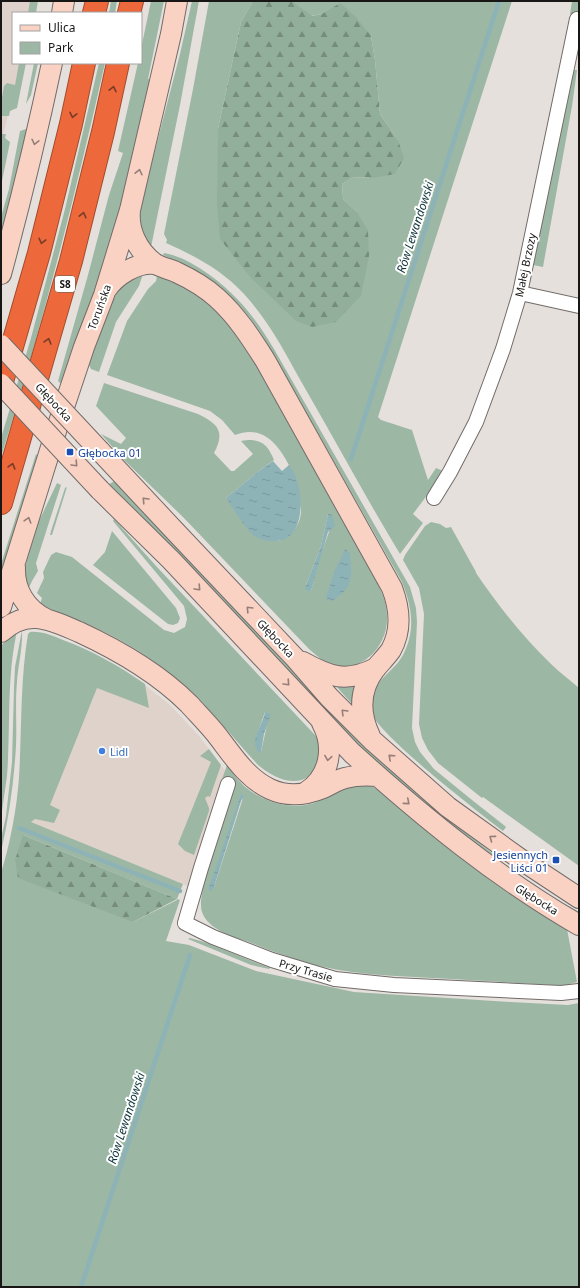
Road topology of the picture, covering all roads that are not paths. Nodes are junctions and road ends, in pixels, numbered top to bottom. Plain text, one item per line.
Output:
1 (64, 1) edge
2 (97, 1) edge
3 (132, 1) edge
4 (177, 1) edge
5 (62, 12) edge
6 (94, 12) edge
7 (129, 12) edge
8 (577, 19) dead end
9 (52, 64) edge
10 (84, 64) edge
11 (118, 64) edge
12 (130, 210) junction
13 (155, 264) junction
14 (1, 274) edge
15 (520, 293) junction
16 (104, 295) junction
17 (579, 306) edge
18 (1, 346) edge
19 (1, 385) edge
20 (434, 498) dead end
21 (1, 503) edge
22 (16, 557) junction
23 (1, 607) edge
24 (46, 619) junction
25 (1, 632) edge
26 (295, 658) junction
27 (376, 668) junction
28 (312, 710) junction
29 (372, 740) junction
30 (378, 776) junction
31 (228, 784) dead end
32 (303, 794) junction
33 (579, 898) edge
34 (579, 925) edge
35 (579, 990) edge

1 - 5 street
2 - 6 highway
3 - 7 highway
12 -> 4 street, Toruńska
8 - 15 street, Małej Brzozy
9 -> 14 street
10 -> 19 highway
21 -> 11 highway, S8
12 - 13 street
12 - 16 street, Toruńska
13 - 16 street
13 - 27 street
15 - 17 street
15 - 20 street, Małej Brzozy
22 -> 16 street, Toruńska
26 -> 18 street, Głębocka, bridge
19 -> 28 street, Głębocka, bridge
22 - 23 street, Toruńska
22 - 24 street
24 - 25 street
24 - 32 street
26 - 27 street
29 -> 26 street, Głębocka
27 - 29 street
28 - 30 street, Głębocka
28 -> 32 street
33 -> 29 street, Głębocka
30 - 32 street
30 -> 34 street, Głębocka
31 - 35 street, Przy Trasie

